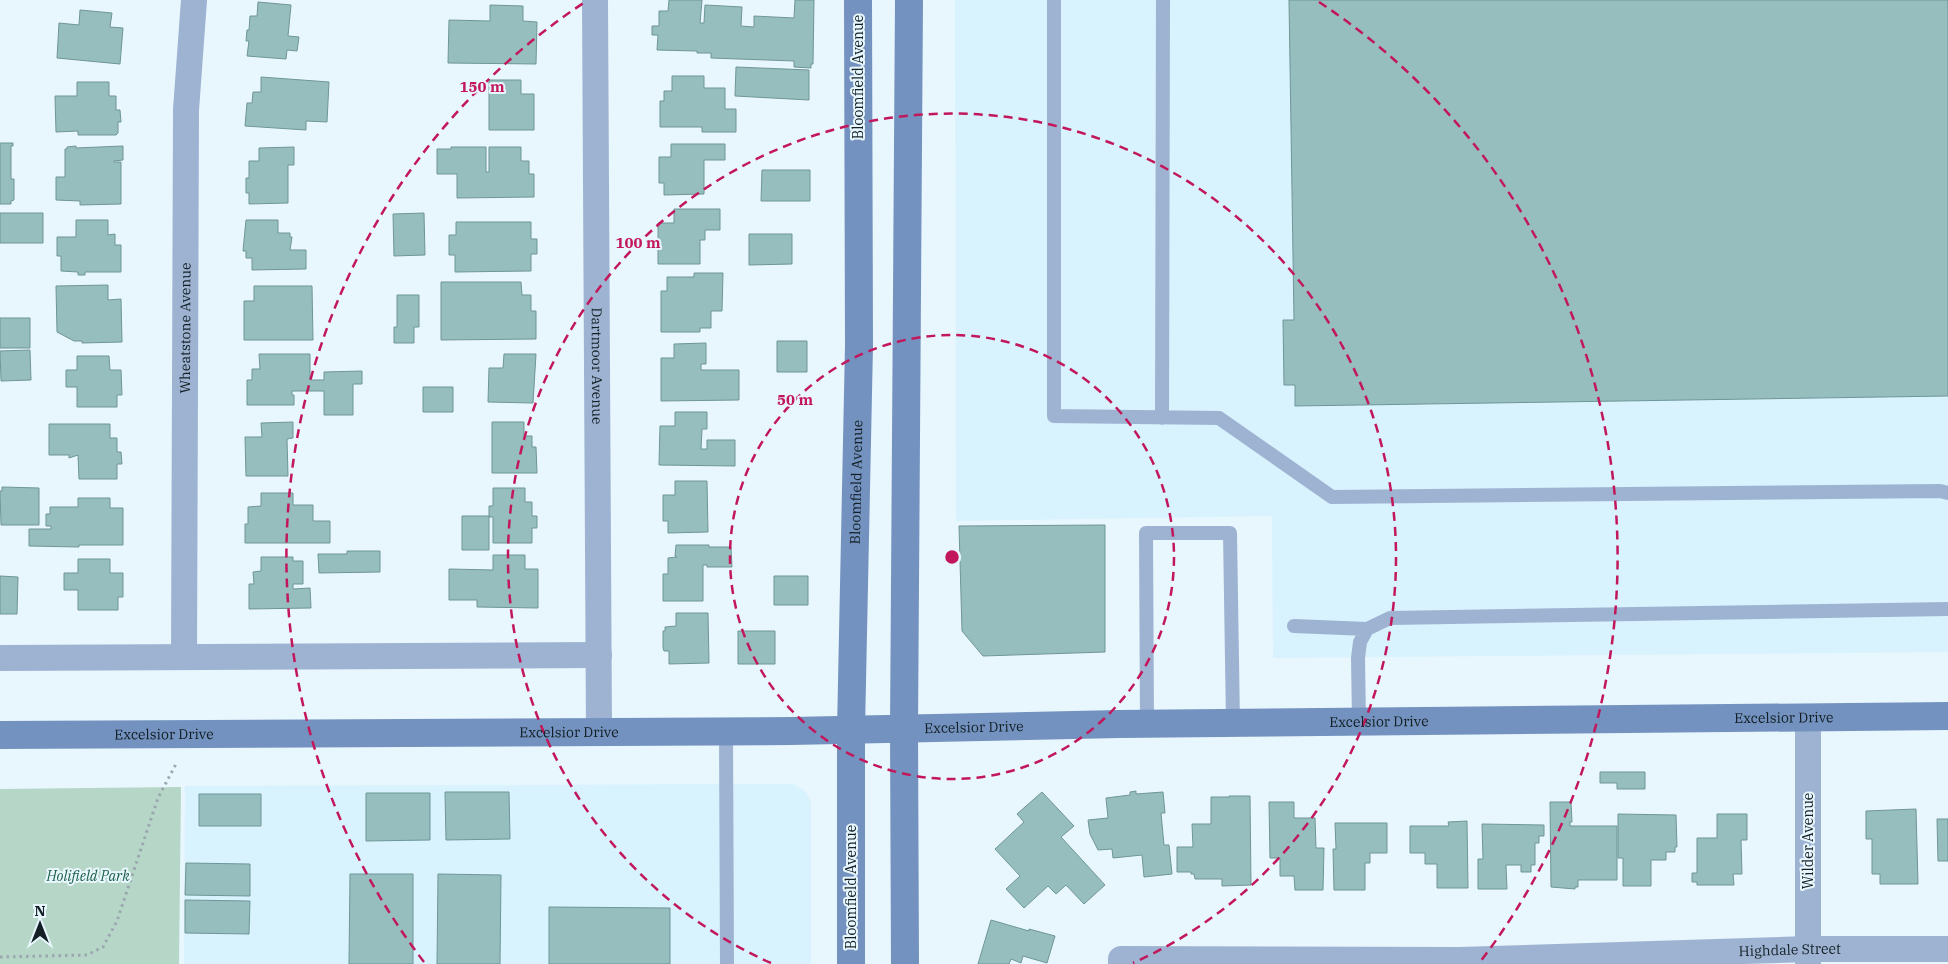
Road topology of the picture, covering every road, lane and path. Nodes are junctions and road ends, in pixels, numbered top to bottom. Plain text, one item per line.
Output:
1 (194, 0) edge
2 (596, 0) edge
3 (858, 0) edge
4 (909, 0) edge
5 (1054, 0) edge
6 (1163, 0) edge
7 (1162, 418) junction
8 (1948, 493) edge
9 (1948, 610) edge
10 (1294, 626) dead end
11 (1368, 629) junction
12 (599, 655) junction
13 (184, 657) junction
14 (0, 658) edge
15 (1948, 716) edge
16 (1808, 718) junction
17 (1359, 721) junction
18 (1233, 723) junction
19 (1147, 724) junction
20 (904, 729) junction
21 (851, 730) junction
22 (726, 731) junction
23 (599, 732) junction
24 (191, 734) junction
25 (0, 735) edge
26 (1948, 949) edge
27 (1808, 956) edge
28 (0, 957) edge
29 (1121, 962) edge
30 (1459, 962) edge
31 (727, 964) edge
32 (851, 964) edge
33 (905, 964) edge

1 - 13 street, Wheatstone Avenue
2 - 12 street, Dartmoor Avenue
3 - 21 main road, Bloomfield Avenue
4 - 20 main road
5 - 7 lane
6 - 7 lane
7 - 8 lane
9 - 11 lane
10 - 11 lane
11 - 17 lane
12 - 13 street
12 - 23 street, Dartmoor Avenue
13 - 14 street
15 - 16 main road, Excelsior Drive
16 - 17 main road, Excelsior Drive
16 - 27 street, Wilder Avenue
17 - 18 main road, Excelsior Drive
18 - 19 main road, Excelsior Drive
18 - 19 lane
19 - 20 main road, Excelsior Drive
20 - 21 main road, Excelsior Drive
20 - 33 main road
21 - 22 main road, Excelsior Drive
21 - 32 main road, Bloomfield Avenue
22 - 23 main road, Excelsior Drive
22 - 31 lane
23 - 24 main road, Excelsior Drive
24 - 25 main road, Excelsior Drive
24 - 28 path
26 - 27 street, Highdale Street
27 - 30 street, Highdale Street
29 - 30 street, Highdale Street

